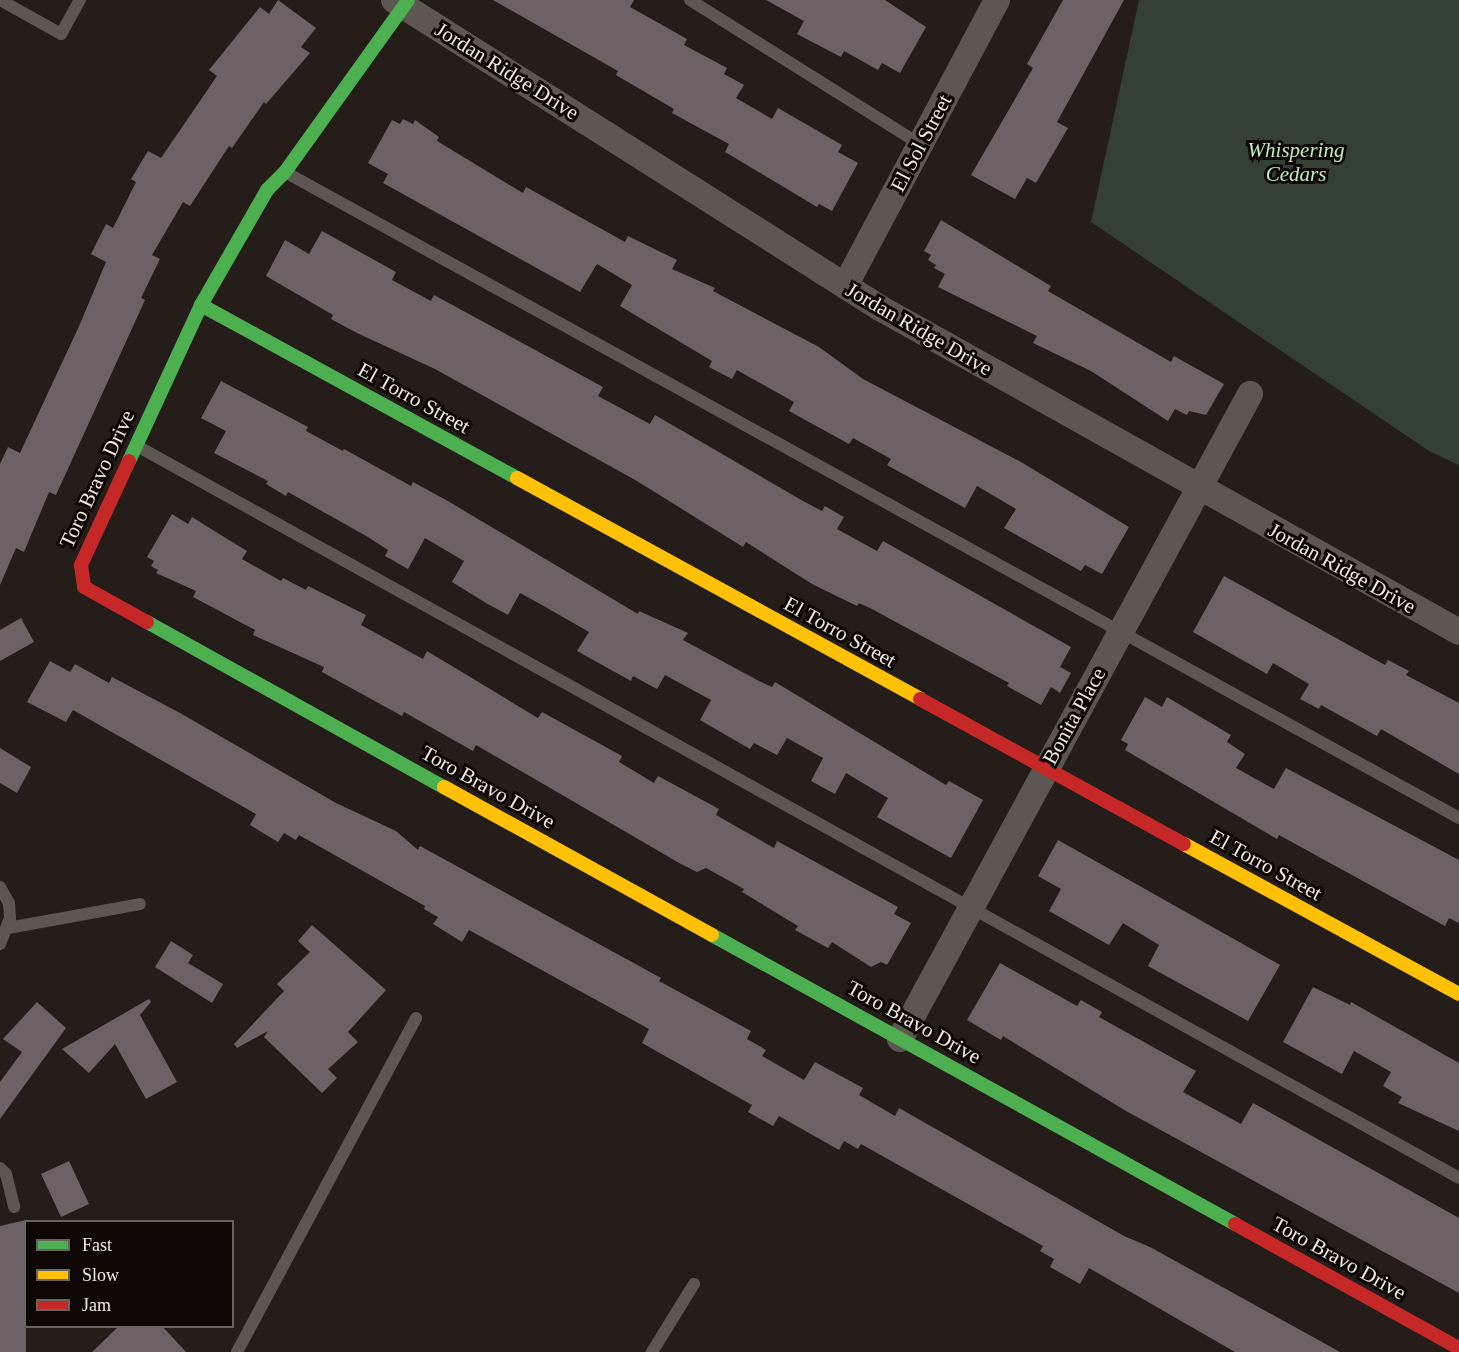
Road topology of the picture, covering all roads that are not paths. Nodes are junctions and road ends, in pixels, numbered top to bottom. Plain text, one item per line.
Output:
1 (0, 0) edge
2 (80, 0) edge
3 (690, 0) edge
4 (994, 1) edge
5 (402, 2) edge
6 (920, 144) junction
7 (285, 172) junction
8 (845, 286) junction
9 (201, 305) junction
10 (1250, 394) dead end
11 (136, 445) junction
12 (1199, 489) junction
13 (1121, 630) junction
14 (1459, 632) edge
15 (1045, 769) junction
16 (1459, 818) edge
17 (0, 887) edge
18 (140, 904) dead end
19 (971, 906) junction
20 (8, 928) junction
21 (0, 944) edge
22 (1459, 994) edge
23 (416, 1018) dead end
24 (900, 1039) junction
25 (0, 1168) edge
26 (1459, 1178) edge
27 (14, 1207) dead end
28 (694, 1284) dead end
29 (1459, 1348) edge
30 (237, 1352) edge
31 (652, 1352) edge

1 - 2 lane
3 - 6 lane
4 - 6 street, El Sol Street
5 - 7 street, Toro Bravo Drive
5 - 8 street, Jordan Ridge Drive
6 - 8 street, El Sol Street
7 - 9 street, Toro Bravo Drive
7 - 13 lane
8 - 12 street, Jordan Ridge Drive
9 - 11 street, Toro Bravo Drive
9 - 15 street, El Torro Street
10 - 12 street, Bonita Place
11 - 19 lane
11 - 24 street, Toro Bravo Drive
12 - 13 street, Bonita Place
12 - 14 street, Jordan Ridge Drive
13 - 15 street, Bonita Place
13 - 16 lane
15 - 19 street, Bonita Place
15 - 22 street, El Torro Street
17 - 20 lane
18 - 20 lane
19 - 24 street, Bonita Place
19 - 26 lane
20 - 21 lane
23 - 30 lane
24 - 29 street, Toro Bravo Drive
25 - 27 lane
28 - 31 lane

